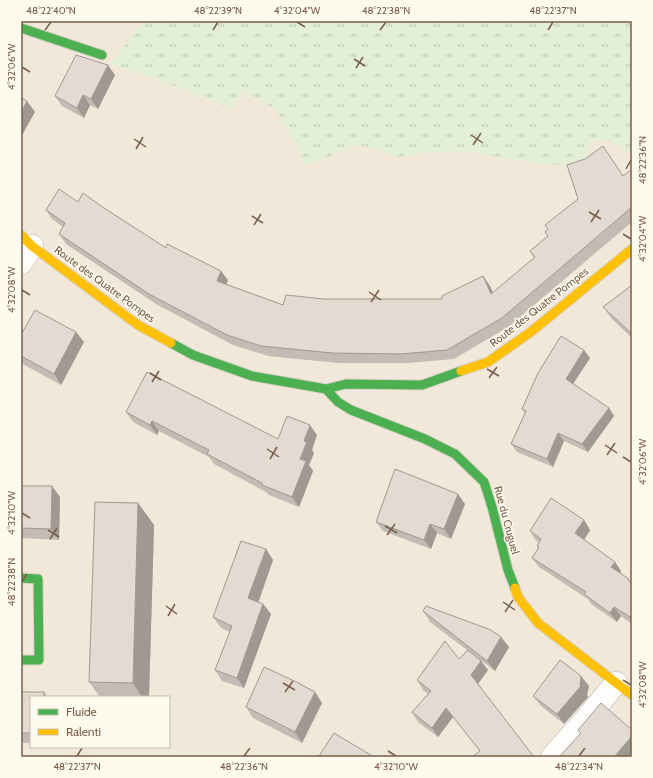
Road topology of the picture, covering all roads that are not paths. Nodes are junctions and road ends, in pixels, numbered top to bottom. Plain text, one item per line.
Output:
1 (21, 28) edge
2 (102, 55) dead end
3 (25, 248) edge
4 (632, 249) edge
5 (326, 389) junction
6 (21, 578) edge
7 (21, 660) edge
8 (624, 689) edge
9 (552, 757) edge

1 - 2 street
3 - 5 street, Route des Quatre Pompes
4 - 5 street, Route des Quatre Pompes
5 - 8 street, Rue du Cruguel
6 - 7 street
8 - 9 street

